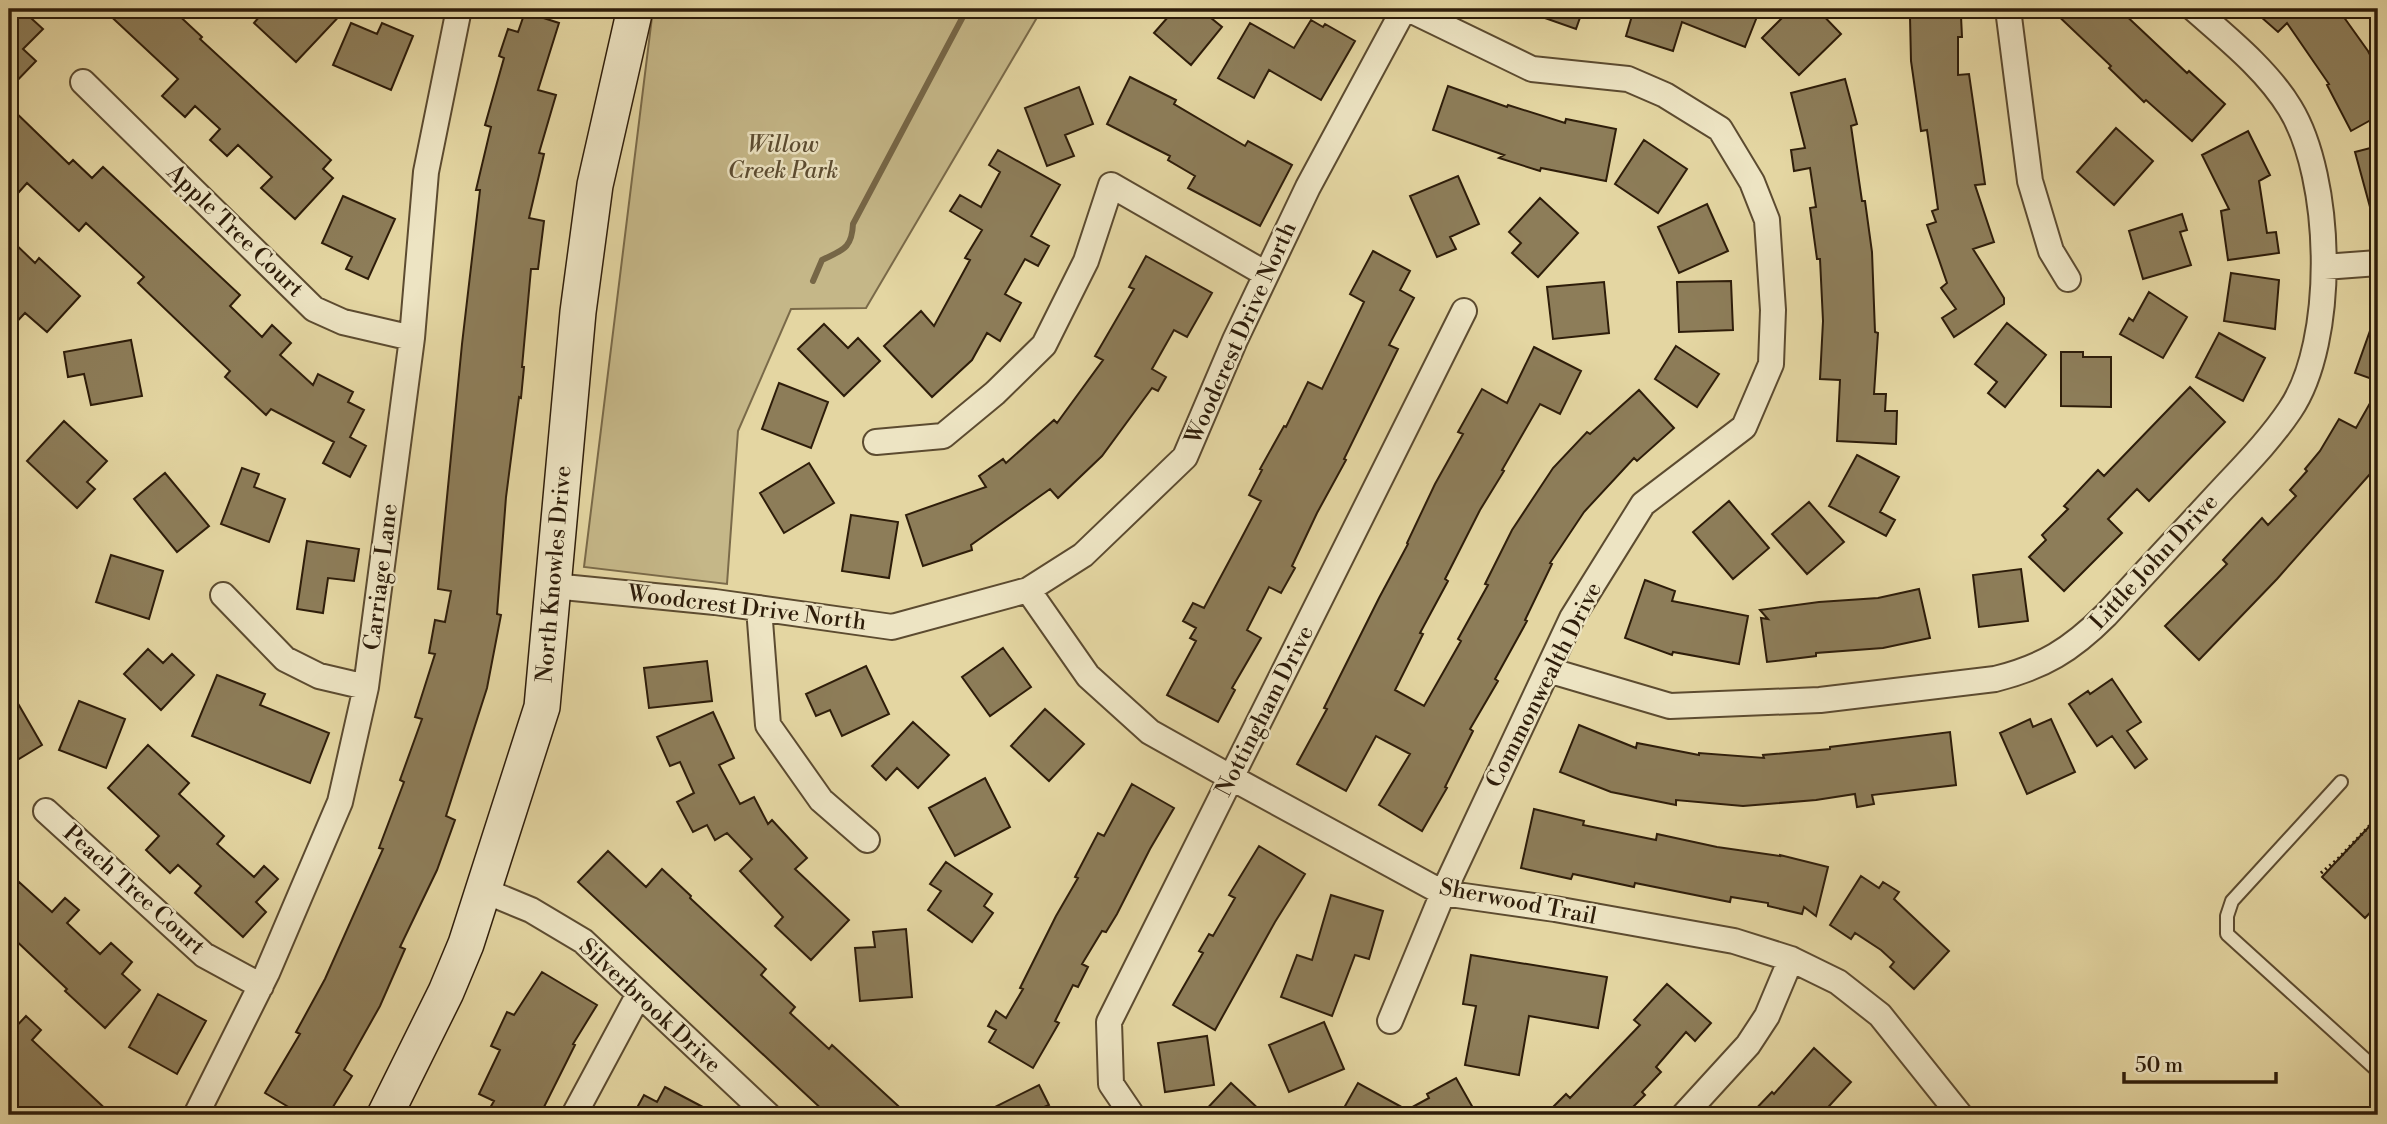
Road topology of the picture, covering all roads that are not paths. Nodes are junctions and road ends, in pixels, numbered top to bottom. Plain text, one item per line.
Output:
1 (459, 9) edge
2 (635, 9) edge
3 (1406, 9) edge
4 (2008, 9) edge
5 (2194, 9) edge
6 (83, 82) dead end
7 (2378, 263) edge
8 (2324, 267) junction
9 (1266, 274) junction
10 (2068, 279) dead end
11 (1464, 310) dead end
12 (412, 338) junction
13 (876, 442) dead end
14 (553, 586) junction
15 (1028, 590) junction
16 (223, 595) dead end
17 (759, 608) junction
18 (1548, 670) junction
19 (366, 687) junction
20 (1232, 778) junction
21 (2341, 782) dead end
22 (46, 811) dead end
23 (867, 840) dead end
24 (485, 891) junction
25 (1443, 893) junction
26 (1791, 959) junction
27 (261, 986) junction
28 (639, 994) junction
29 (1390, 1021) dead end
30 (2378, 1071) edge
31 (197, 1115) edge
32 (385, 1115) edge
33 (573, 1115) edge
34 (768, 1115) edge
35 (1132, 1115) edge
36 (1684, 1115) edge
37 (1960, 1115) edge

1 - 12 street, Carriage Lane
2 - 14 street, North Knowles Drive
3 - 9 street, Woodcrest Drive North
3 - 18 street, Commonwealth Drive
4 - 10 street
5 - 8 street, Little John Drive
6 - 12 street, Apple Tree Court
7 - 8 street
8 - 18 street, Little John Drive
9 - 13 street
9 - 15 street, Woodcrest Drive North
11 - 20 street, Nottingham Drive
12 - 19 street, Carriage Lane
14 - 17 street, Woodcrest Drive North
14 - 24 street, North Knowles Drive
15 - 17 street, Woodcrest Drive North
15 - 20 street, Sherwood Trail
16 - 19 street
17 - 23 street
18 - 25 street, Commonwealth Drive
19 - 27 street, Carriage Lane
20 - 25 street, Sherwood Trail
20 - 35 street, Nottingham Drive
21 - 30 lane
22 - 27 street, Peach Tree Court
24 - 28 street, Silverbrook Drive
24 - 32 street, North Knowles Drive
25 - 26 street, Sherwood Trail
25 - 29 street, Commonwealth Drive
26 - 36 street
26 - 37 street, Sherwood Trail
27 - 31 street, Carriage Lane
28 - 33 street
28 - 34 street, Silverbrook Drive

